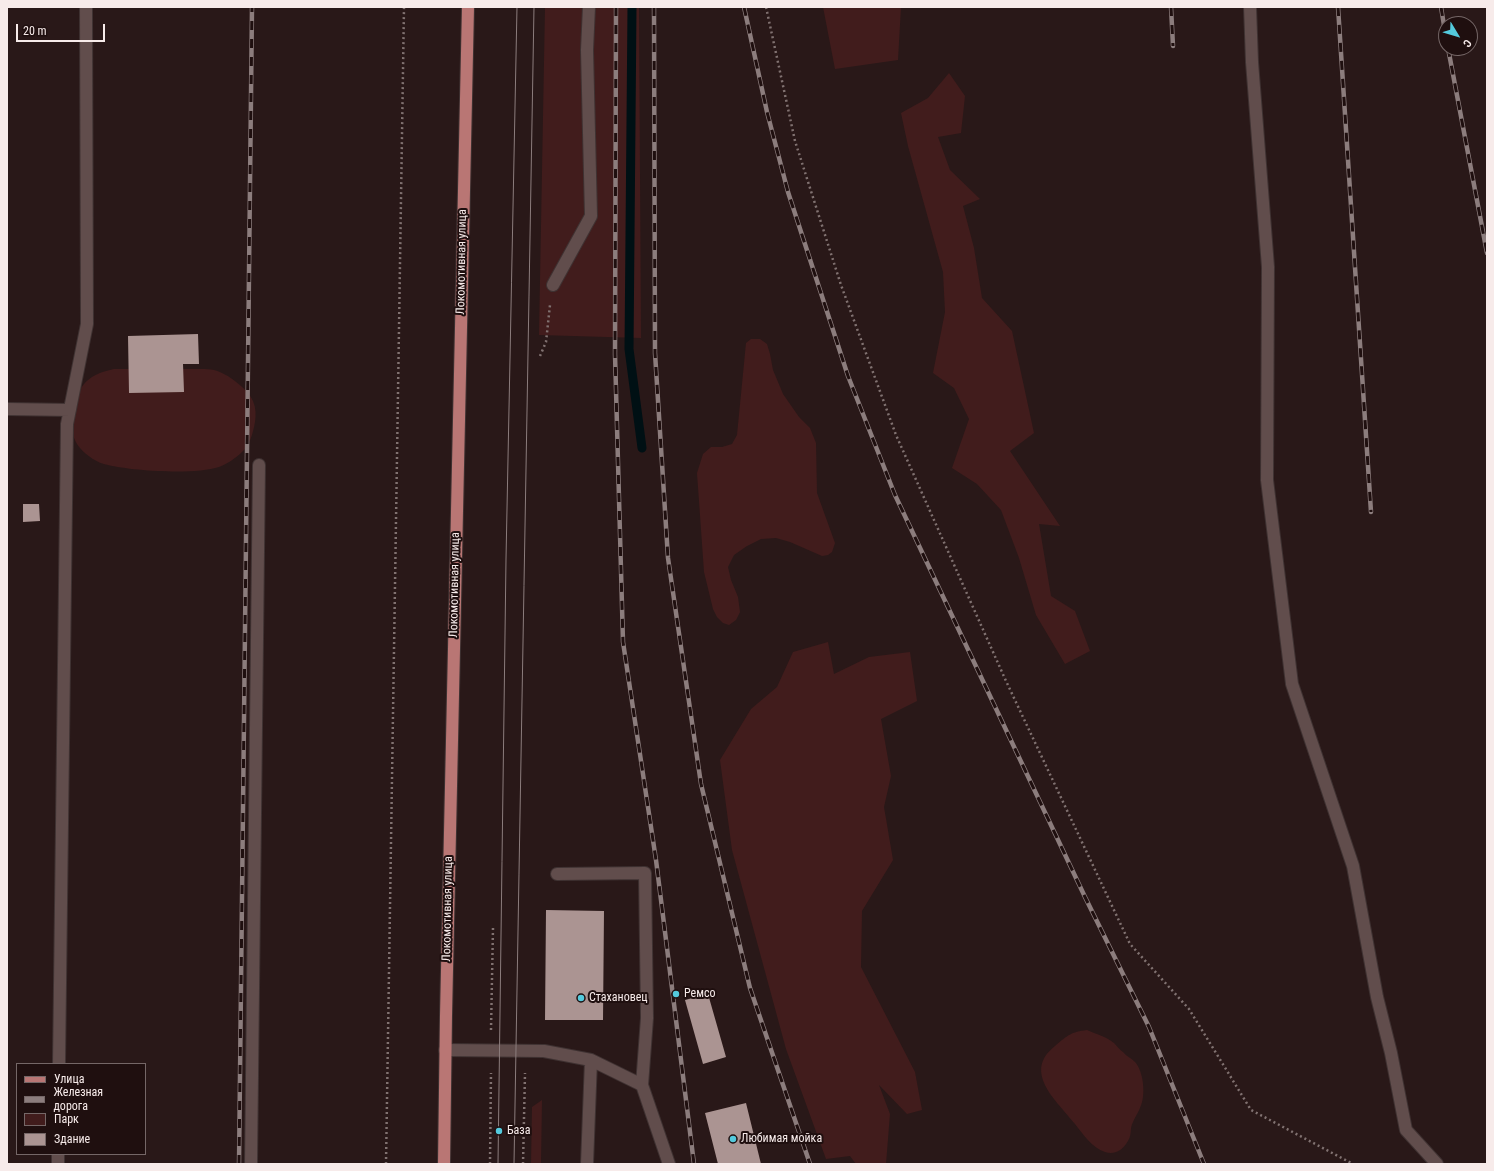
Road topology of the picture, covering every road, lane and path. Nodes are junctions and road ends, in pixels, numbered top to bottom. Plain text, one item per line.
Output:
1 (86, 7) edge
2 (404, 7) edge
3 (468, 7) edge
4 (589, 7) edge
5 (766, 7) edge
6 (1250, 7) edge
7 (552, 285) joint
8 (540, 356) dead end
9 (7, 409) edge
10 (70, 410) junction
11 (259, 465) dead end
12 (557, 874) dead end
13 (493, 928) dead end
14 (445, 1050) junction
15 (491, 1050) junction
16 (525, 1050) junction
17 (591, 1060) junction
18 (59, 1063) edge
19 (642, 1085) junction
20 (251, 1164) edge
21 (386, 1164) edge
22 (444, 1164) edge
23 (490, 1164) edge
24 (523, 1164) edge
25 (587, 1164) edge
26 (669, 1164) edge
27 (1353, 1164) edge
28 (1437, 1164) edge

1 - 10 lane
2 - 21 path
3 - 14 main road, Локомотивная улица
4 - 7 lane
5 - 27 path
6 - 28 lane
7 - 8 path
9 - 10 lane
10 - 18 lane
11 - 20 lane
12 - 19 lane
13 - 15 path
14 - 15 lane
14 - 22 main road, Локомотивная улица
15 - 16 lane
15 - 23 path
16 - 17 lane
16 - 24 path
17 - 19 lane
17 - 25 lane
19 - 26 lane

